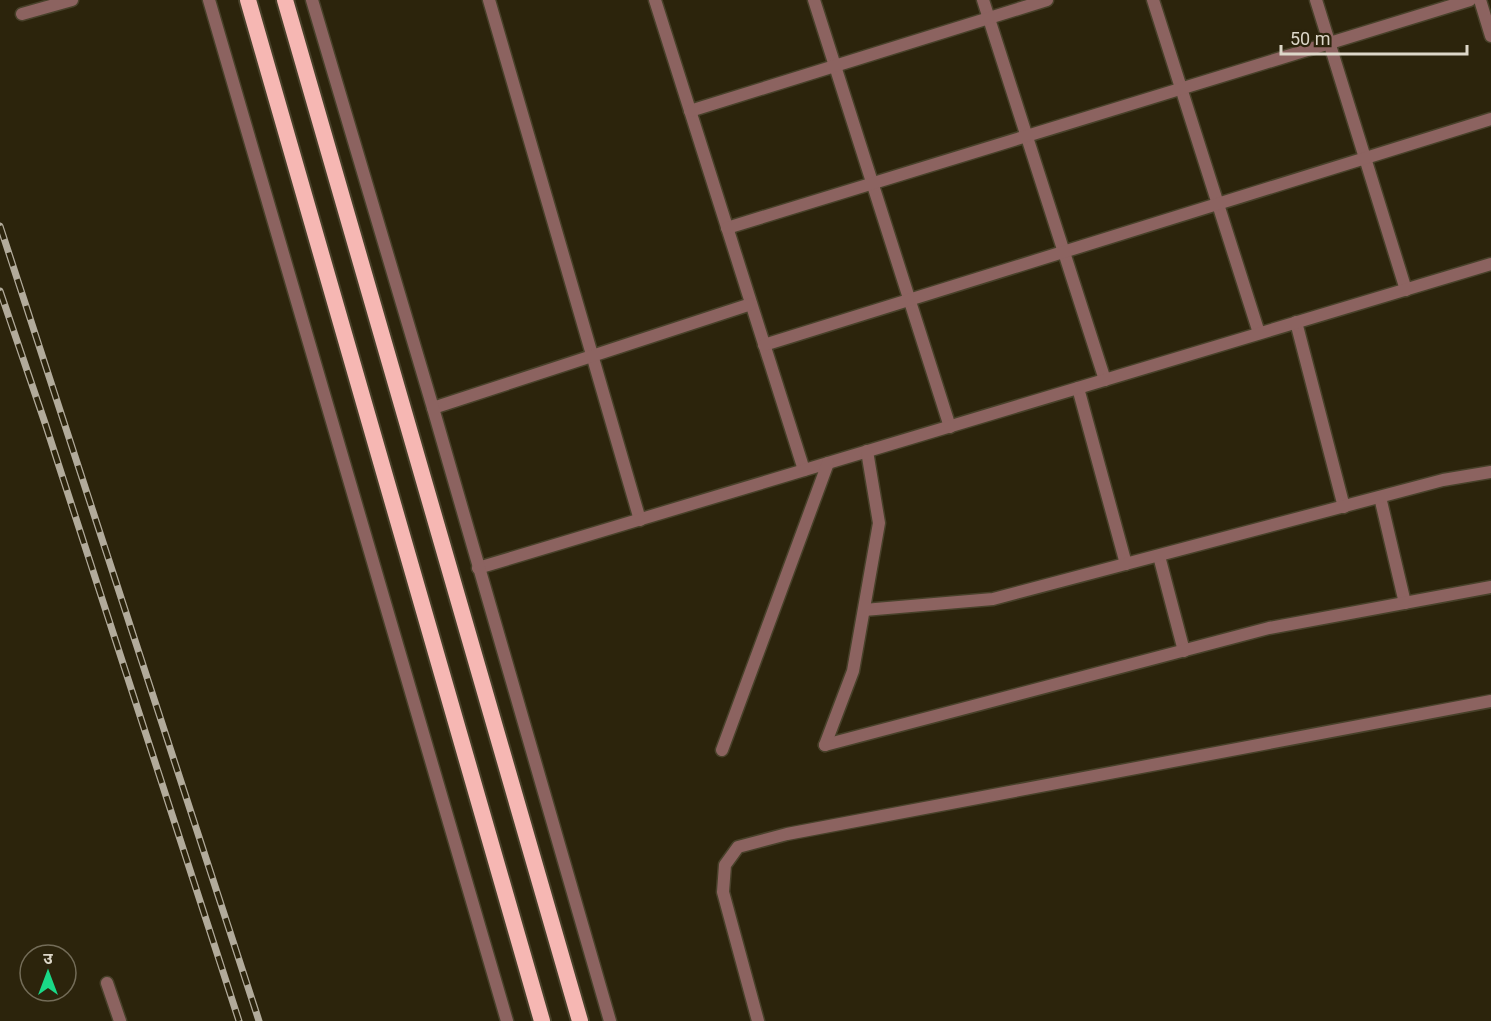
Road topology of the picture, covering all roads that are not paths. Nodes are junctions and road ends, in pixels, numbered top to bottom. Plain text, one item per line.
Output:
1 (72, 0) edge
2 (209, 0) edge
3 (248, 0) edge
4 (285, 0) edge
5 (312, 0) edge
6 (489, 0) edge
7 (655, 0) edge
8 (814, 0) edge
9 (983, 0) edge
10 (1047, 0) edge
11 (1153, 0) edge
12 (1316, 0) edge
13 (1470, 0) edge
14 (1480, 0) edge
15 (22, 14) dead end
16 (989, 18) junction
17 (1490, 29) edge
18 (1329, 43) junction
19 (835, 66) junction
20 (1181, 88) junction
21 (690, 111) junction
22 (1491, 119) edge
23 (1026, 136) junction
24 (1365, 158) junction
25 (873, 184) junction
26 (1218, 204) junction
27 (727, 228) junction
28 (1064, 252) junction
29 (1491, 264) edge
30 (1406, 290) junction
31 (909, 300) junction
32 (751, 304) junction
33 (1296, 322) junction
34 (1259, 333) junction
35 (764, 345) junction
36 (592, 356) junction
37 (1105, 380) junction
38 (1078, 388) junction
39 (433, 408) junction
40 (950, 427) junction
41 (867, 451) junction
42 (828, 463) junction
43 (804, 470) junction
44 (1491, 472) edge
45 (1380, 497) junction
46 (1344, 507) junction
47 (640, 520) junction
48 (1159, 556) junction
49 (1126, 564) junction
50 (478, 568) junction
51 (1491, 587) edge
52 (1405, 603) junction
53 (864, 610) junction
54 (1184, 651) junction
55 (1491, 701) edge
56 (722, 750) dead end
57 (107, 983) dead end
58 (120, 1021) edge
59 (507, 1021) edge
60 (542, 1021) edge
61 (580, 1021) edge
62 (610, 1021) edge
63 (758, 1021) edge

1 - 15 street
2 - 59 street
3 - 60 highway
4 - 61 highway
5 - 39 street
6 - 36 street
7 - 21 street
8 - 19 street
9 - 16 street
10 - 16 street
11 - 20 street
12 - 18 street
13 - 18 street
14 - 17 street
16 - 19 street
16 - 23 street
18 - 20 street
18 - 24 street
19 - 21 street
19 - 25 street
20 - 23 street
20 - 26 street
21 - 27 street
22 - 24 street
23 - 25 street
23 - 28 street
24 - 26 street
24 - 30 street
25 - 27 street
25 - 31 street
26 - 28 street
26 - 34 street
27 - 32 street
28 - 31 street
28 - 37 street
29 - 30 street
30 - 33 street
31 - 35 street
31 - 40 street
32 - 35 street
32 - 36 street
33 - 34 street
33 - 46 street
34 - 37 street
35 - 43 street
36 - 39 street
36 - 47 street
37 - 38 street
38 - 40 street
38 - 49 street
39 - 50 street
40 - 41 street
41 - 42 street
41 - 53 street
42 - 43 street
42 - 56 street
43 - 47 street
44 - 45 street
45 - 46 street
45 - 52 street
46 - 48 street
47 - 50 street
48 - 49 street
48 - 54 street
49 - 53 street
50 - 62 street
51 - 52 street
52 - 54 street
53 - 54 street
55 - 63 street
57 - 58 street

